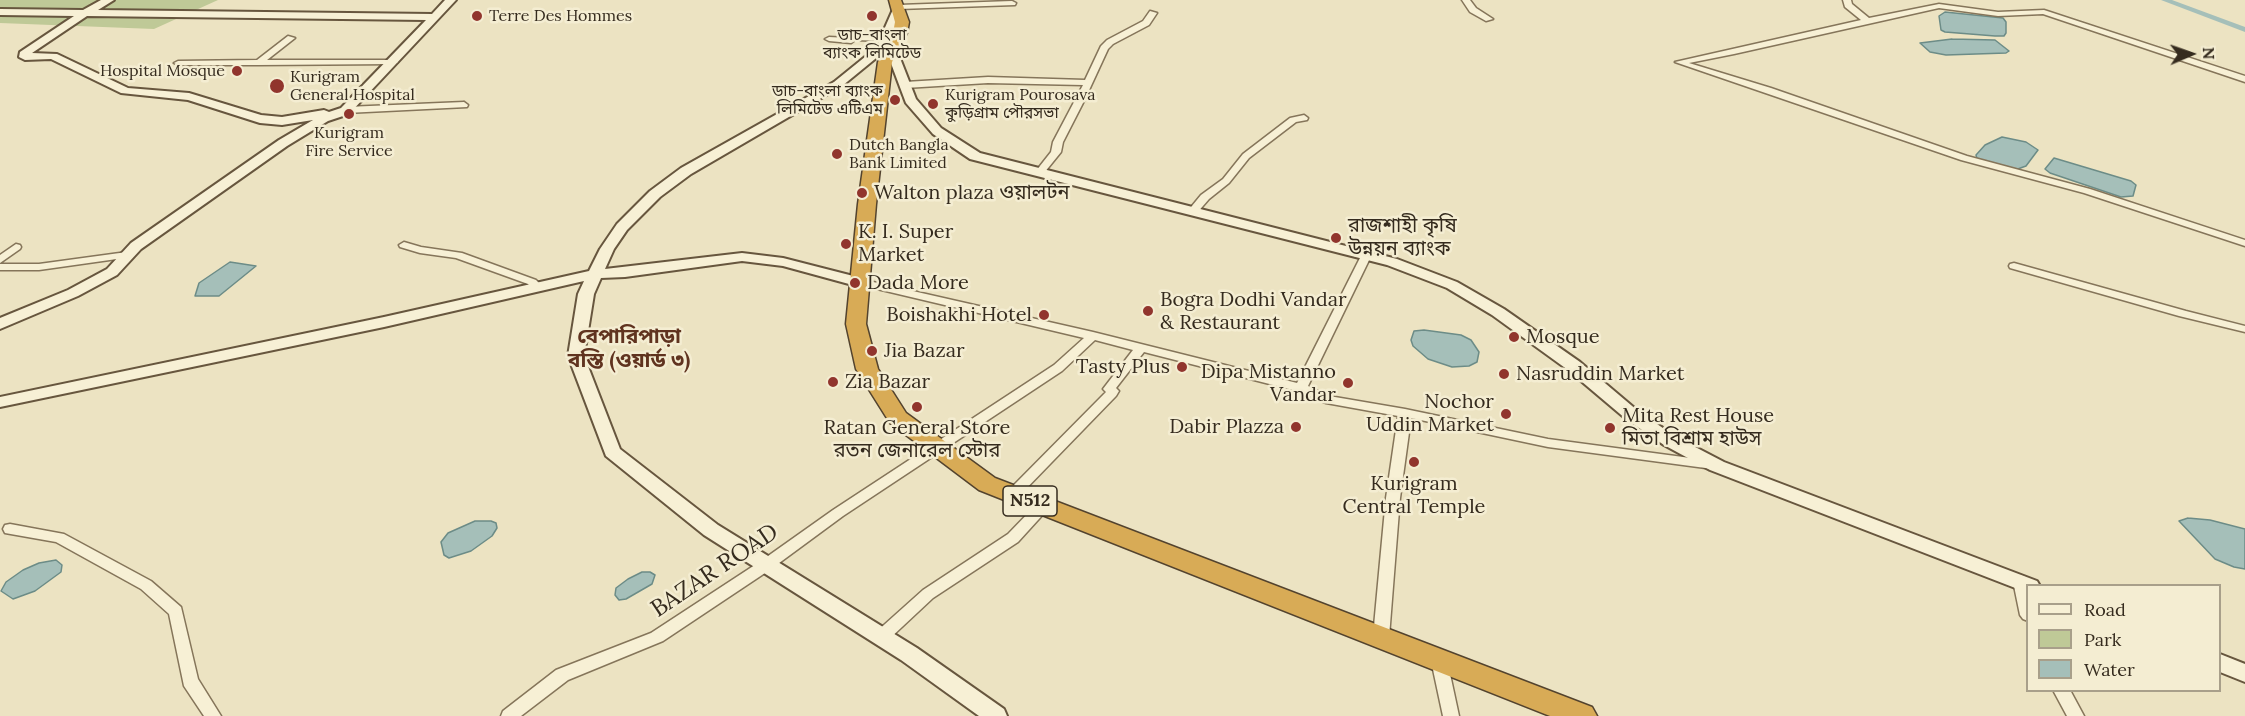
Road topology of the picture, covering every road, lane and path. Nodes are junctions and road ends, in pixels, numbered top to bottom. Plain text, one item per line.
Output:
1 (110, 0) edge
2 (451, 0) edge
3 (1466, 0) edge
4 (1847, 0) edge
5 (897, 3) edge
6 (1012, 3) dead end
7 (0, 12) edge
8 (85, 13) junction
9 (1153, 13) dead end
10 (435, 17) junction
11 (1489, 19) dead end
12 (1867, 21) junction
13 (291, 38) dead end
14 (829, 39) dead end
15 (889, 44) junction
16 (394, 62) junction
17 (178, 63) dead end
18 (258, 63) junction
19 (2245, 79) edge
20 (1088, 83) junction
21 (905, 85) junction
22 (464, 105) dead end
23 (345, 110) junction
24 (1304, 117) dead end
25 (1041, 171) junction
26 (1192, 212) junction
27 (2245, 243) edge
28 (404, 245) dead end
29 (16, 247) dead end
30 (127, 255) junction
31 (1366, 256) junction
32 (2014, 266) dead end
33 (2, 267) edge
34 (597, 274) junction
35 (860, 282) junction
36 (538, 288) junction
37 (0, 324) edge
38 (2245, 329) edge
39 (1093, 336) junction
40 (1141, 348) junction
41 (1301, 388) junction
42 (0, 402) edge
43 (1405, 413) junction
44 (938, 448) junction
45 (1717, 466) junction
46 (1013, 494) junction
47 (1042, 506) junction
48 (10, 530) dead end
49 (766, 565) junction
50 (2025, 583) edge
51 (881, 637) junction
52 (1380, 637) junction
53 (1439, 660) junction
54 (2221, 663) edge
55 (2245, 673) edge
56 (2062, 692) edge
57 (213, 716) edge
58 (509, 716) edge
59 (996, 716) edge
60 (1451, 716) edge
61 (1582, 716) edge
62 (2076, 716) edge

1 - 8 street
2 - 10 street
3 - 11 street
4 - 12 street
5 - 6 street
5 - 15 highway, N512
7 - 8 street
8 - 10 street
8 - 23 street
9 - 20 street
10 - 16 street
12 - 19 street
12 - 27 street
13 - 18 street
14 - 15 street
15 - 21 street
15 - 34 street
15 - 35 highway, N512
16 - 18 street
16 - 23 street
17 - 18 street
20 - 21 street
20 - 25 street
21 - 25 street
22 - 23 street
23 - 30 street
24 - 26 street
25 - 26 street
26 - 31 street
28 - 36 street
29 - 33 street
30 - 33 street
30 - 37 street
31 - 41 street
31 - 45 street
32 - 38 street
34 - 35 street
34 - 36 street
34 - 49 street
35 - 39 street
35 - 44 highway, N512
36 - 42 street
39 - 40 street
39 - 44 street, BAZAR ROAD
40 - 41 street
40 - 46 street
41 - 43 street
43 - 45 street
43 - 52 street
44 - 46 highway, N512
44 - 49 street, BAZAR ROAD
45 - 50 street
46 - 47 highway, N512
47 - 51 street
47 - 52 highway, N512
48 - 57 street
49 - 51 street
49 - 58 street, BAZAR ROAD
51 - 59 street
52 - 53 highway, N512
53 - 60 street
53 - 61 highway, N512
54 - 55 street
56 - 62 street

